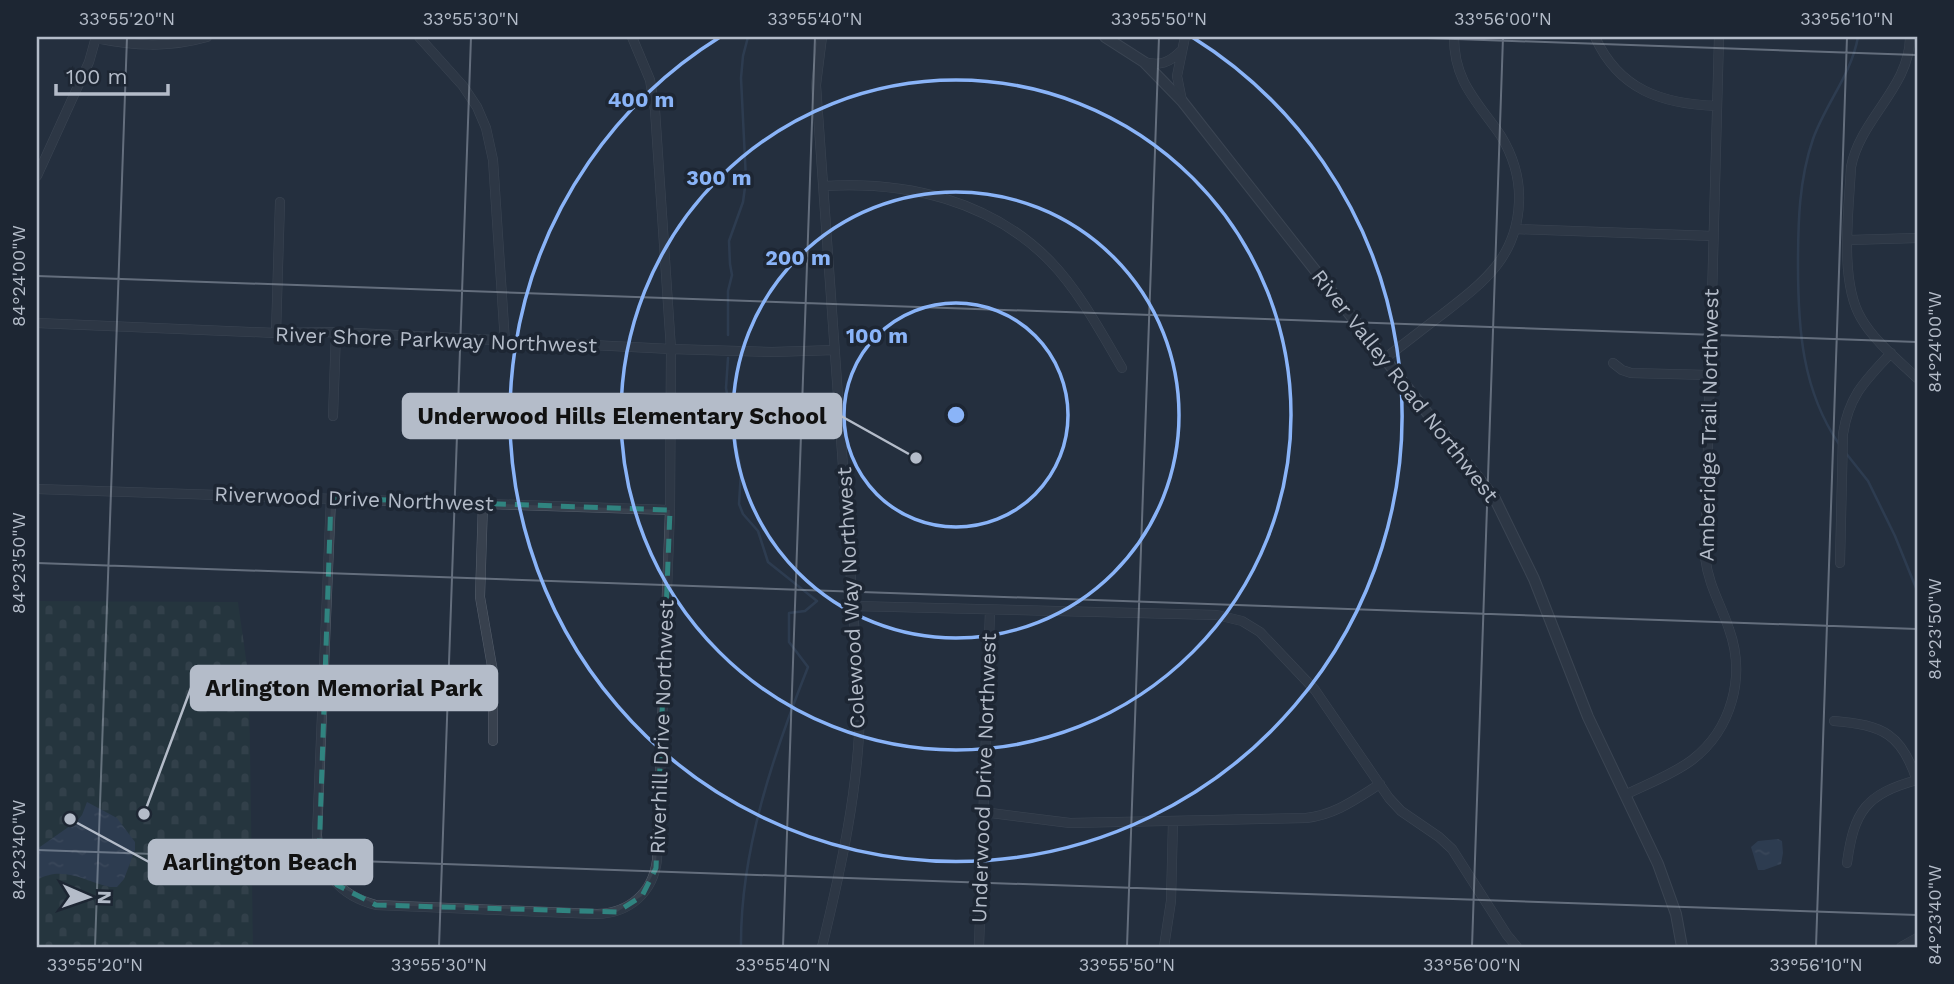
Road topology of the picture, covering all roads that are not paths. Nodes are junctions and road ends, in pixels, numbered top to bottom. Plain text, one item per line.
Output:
1 (96, 37) edge
2 (207, 37) edge
3 (419, 37) edge
4 (632, 37) edge
5 (822, 37) edge
6 (1105, 37) edge
7 (1185, 37) edge
8 (1454, 37) edge
9 (1595, 37) edge
10 (1719, 37) edge
11 (1910, 37) edge
12 (1182, 50) junction
13 (1144, 62) junction
14 (1182, 101) junction
15 (1717, 106) junction
16 (37, 176) edge
17 (824, 186) junction
18 (280, 202) dead end
19 (1515, 229) junction
20 (1713, 236) junction
21 (1917, 238) edge
22 (1849, 240) junction
23 (37, 323) edge
24 (336, 332) junction
25 (276, 333) junction
26 (505, 342) junction
27 (671, 349) junction
28 (835, 350) junction
29 (1891, 353) junction
30 (1384, 359) junction
31 (1613, 363) dead end
32 (1122, 368) dead end
33 (1709, 375) junction
34 (1917, 378) edge
35 (333, 416) dead end
36 (37, 489) edge
37 (331, 498) junction
38 (483, 503) junction
39 (670, 510) junction
40 (1840, 563) dead end
41 (853, 606) junction
42 (990, 610) junction
43 (1834, 721) dead end
44 (493, 741) dead end
45 (1917, 781) edge
46 (1380, 784) junction
47 (1625, 795) junction
48 (982, 812) junction
49 (1173, 821) junction
50 (1847, 863) dead end
51 (1917, 938) edge
52 (822, 947) edge
53 (979, 947) edge
54 (1164, 947) edge
55 (1517, 947) edge
56 (1682, 947) edge
57 (1901, 947) edge

1 - 2 street
1 - 16 street
3 - 26 street
4 - 27 street
5 - 17 street, Colewood Way Northwest
6 - 13 street, River Valley Road Northwest
7 - 12 street
8 - 19 street
9 - 15 street
10 - 15 street, Amberidge Trail Northwest
11 - 22 street
12 - 13 street
12 - 14 street
13 - 14 street, River Valley Road Northwest
14 - 30 street, River Valley Road Northwest
15 - 20 street, Amberidge Trail Northwest
17 - 28 street, Colewood Way Northwest
17 - 32 street
18 - 25 street
19 - 20 street
19 - 30 street
20 - 33 street, Amberidge Trail Northwest
21 - 22 street
22 - 29 street
23 - 25 street, River Shore Parkway Northwest
24 - 25 street, River Shore Parkway Northwest
24 - 26 street, River Shore Parkway Northwest
24 - 35 street
26 - 27 street, River Shore Parkway Northwest
27 - 28 street, River Shore Parkway Northwest
27 - 39 street, Riverhill Drive Northwest
28 - 41 street, Colewood Way Northwest
29 - 34 street
29 - 40 street
30 - 47 street, River Valley Road Northwest
31 - 33 street
33 - 47 street, Amberidge Trail Northwest
36 - 37 street, Riverwood Drive Northwest
37 - 38 street, Riverwood Drive Northwest
37 - 39 street, Riverhill Drive Northwest
38 - 39 street, Riverwood Drive Northwest
38 - 44 street
41 - 42 street
41 - 52 street, Colewood Way Northwest
42 - 46 street
42 - 48 street, Underwood Drive Northwest
43 - 45 street
45 - 50 street
46 - 49 street
46 - 55 street
47 - 56 street, River Valley Road Northwest
48 - 49 street
48 - 53 street, Underwood Drive Northwest
49 - 54 street
51 - 57 street

